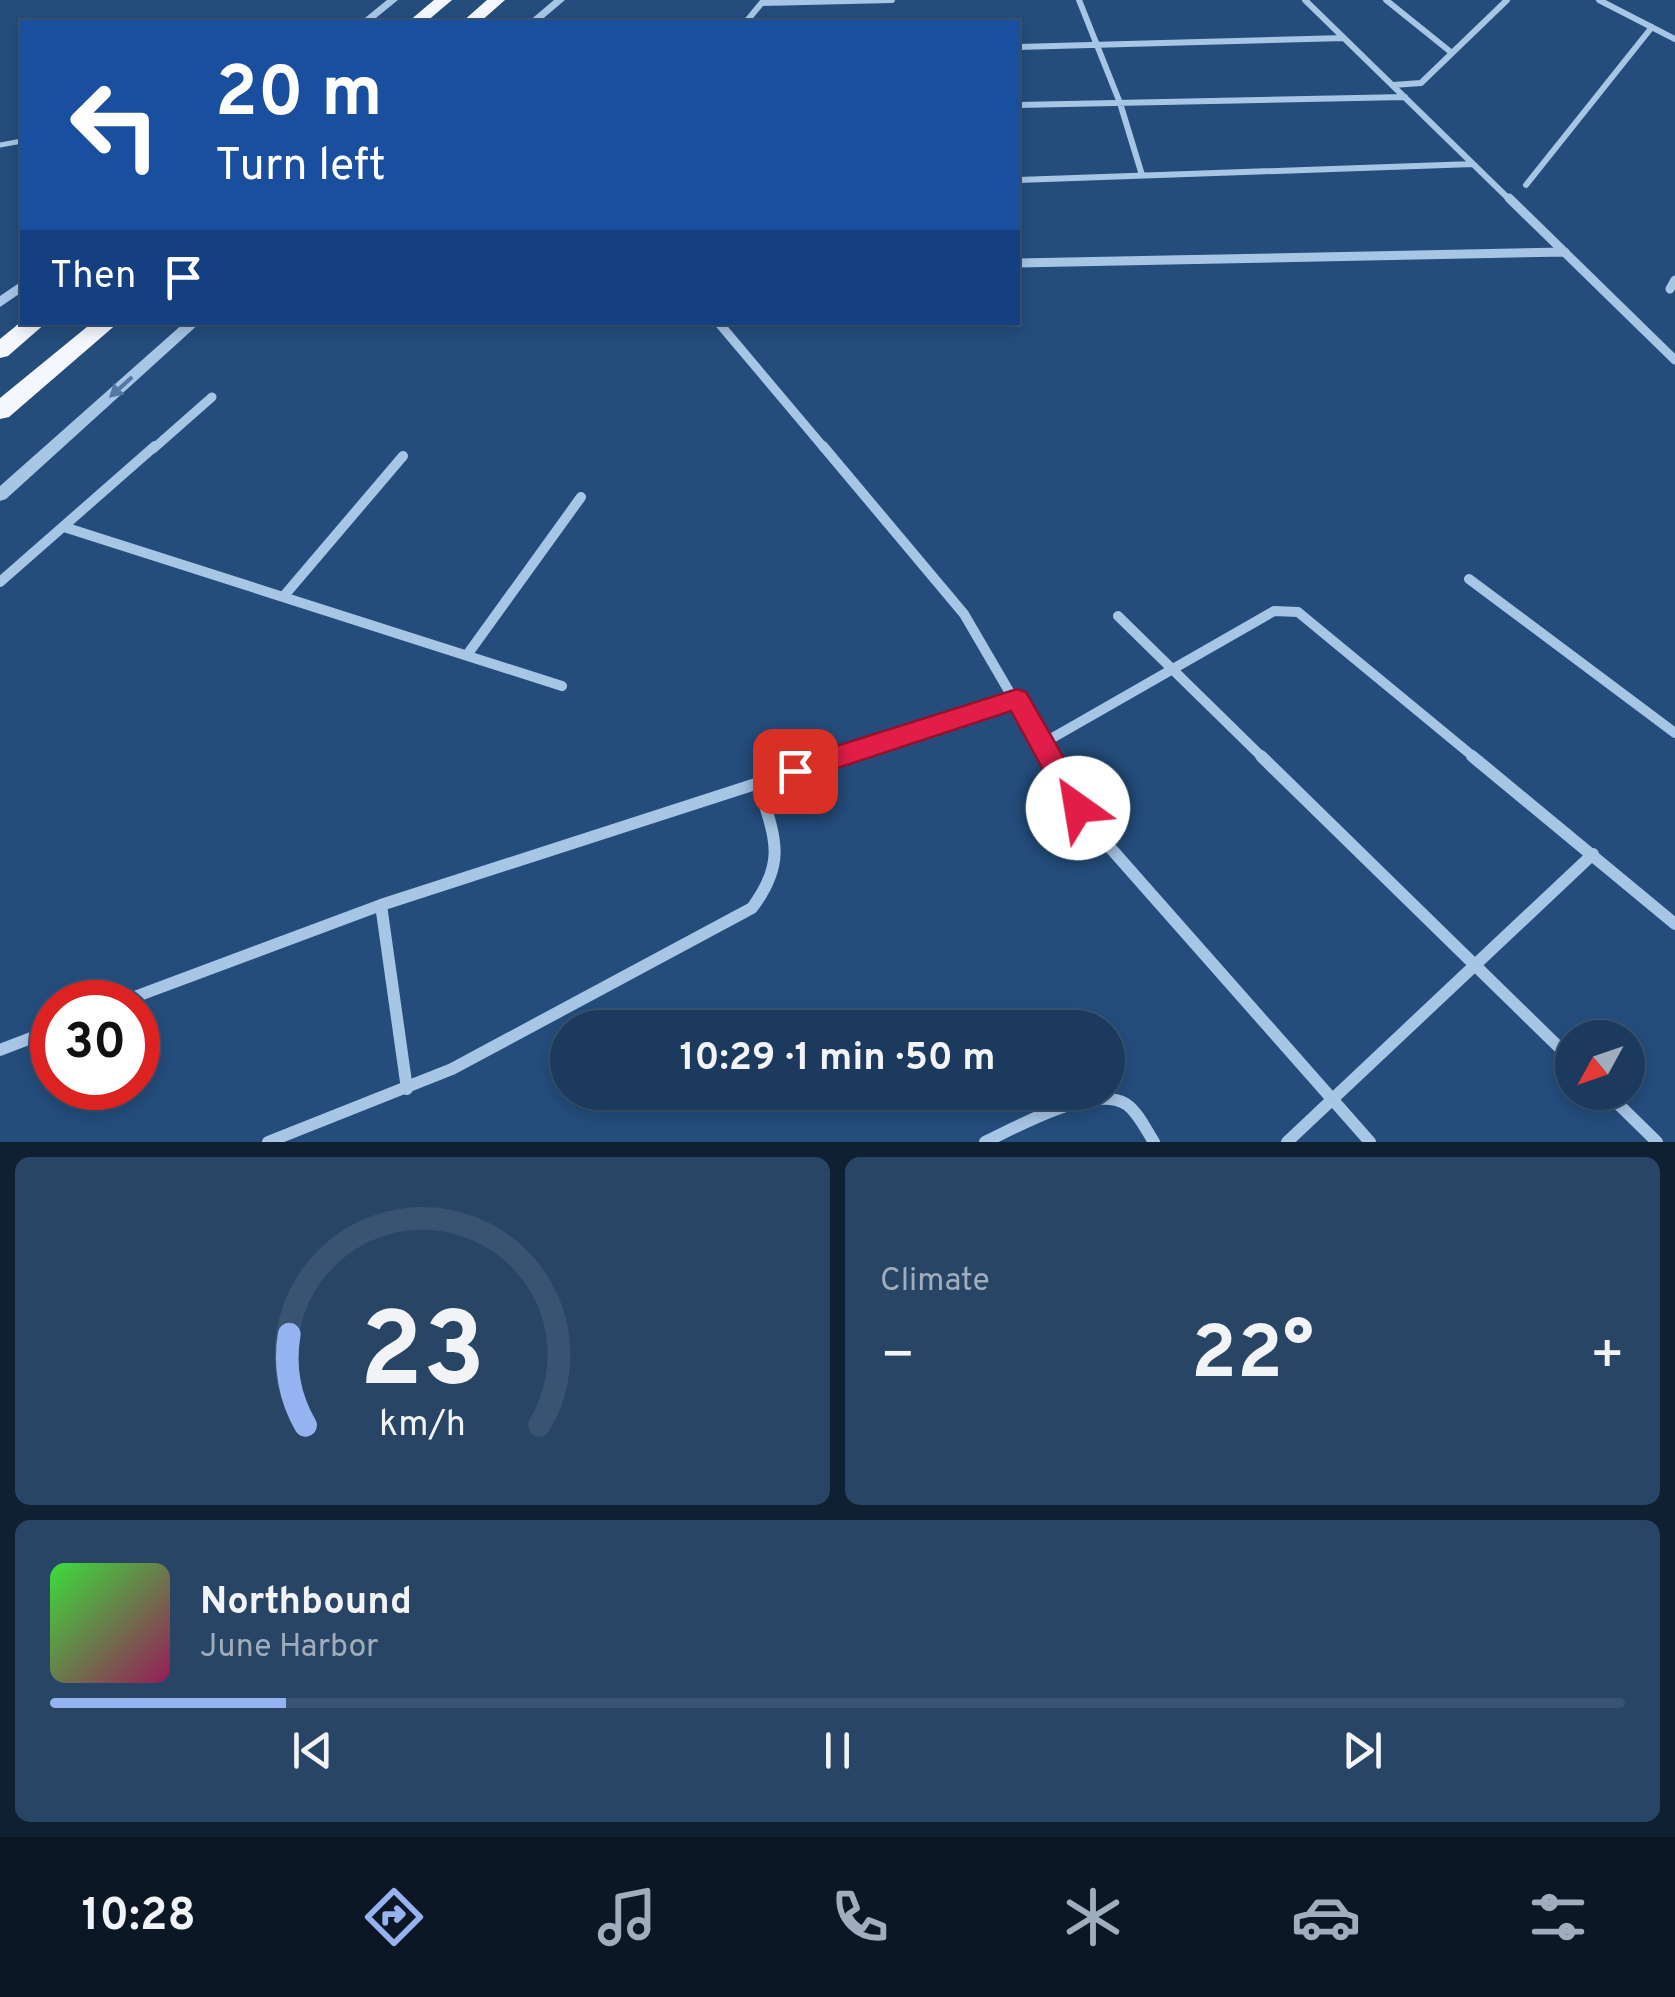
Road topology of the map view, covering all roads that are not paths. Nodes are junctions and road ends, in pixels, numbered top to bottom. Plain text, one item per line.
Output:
1 (393, 0) edge
2 (444, 0) edge
3 (497, 0) edge
4 (560, 0) edge
5 (892, 0) edge
6 (1079, 0) edge
7 (1305, 0) edge
8 (1386, 0) edge
9 (1507, 0) edge
10 (1599, 0) edge
11 (763, 1) edge
12 (367, 20) edge
13 (419, 20) edge
14 (472, 20) edge
15 (535, 20) edge
16 (1652, 27) junction
17 (1344, 38) junction
18 (1675, 39) edge
19 (1097, 46) junction
20 (1020, 47) edge
21 (1452, 53) junction
22 (1393, 86) junction
23 (1406, 98) junction
24 (1120, 103) junction
25 (1020, 105) edge
26 (1473, 164) junction
27 (1142, 175) junction
28 (1020, 180) edge
29 (1526, 185) dead end
30 (1565, 252) junction
31 (1020, 263) edge
32 (20, 288) edge
33 (0, 303) edge
34 (32, 325) edge
35 (104, 325) edge
36 (191, 325) edge
37 (721, 325) edge
38 (0, 351) edge
39 (1675, 360) edge
40 (212, 397) dead end
41 (0, 411) edge
42 (403, 456) dead end
43 (0, 494) edge
44 (581, 498) dead end
45 (64, 526) junction
46 (1470, 579) dead end
47 (0, 582) edge
48 (282, 597) junction
49 (1118, 616) dead end
50 (467, 655) junction
51 (1174, 671) junction
52 (562, 686) dead end
53 (1017, 699) junction
54 (1675, 733) edge
55 (1040, 745) junction
56 (758, 783) junction
57 (1593, 854) junction
58 (381, 904) junction
59 (1675, 924) edge
60 (1476, 965) junction
61 (160, 987) edge
62 (30, 1038) edge
63 (1555, 1043) edge
64 (0, 1050) edge
65 (407, 1089) junction
66 (1332, 1099) junction
67 (1624, 1110) edge
68 (268, 1142) edge
69 (985, 1142) edge
70 (1154, 1142) edge
71 (1287, 1142) edge
72 (1370, 1142) edge
73 (1657, 1142) edge

1 - 12 street
2 - 13 highway
3 - 14 highway
4 - 15 street
5 - 11 street
6 - 19 street
7 - 17 street
8 - 21 street
9 - 21 street
10 - 16 street
16 - 18 street
16 - 29 street
17 - 19 street
17 - 22 street
19 - 20 street
19 - 24 street
21 - 22 street
22 - 23 street
23 - 24 street
23 - 26 street
24 - 25 street
24 - 27 street
26 - 27 street
26 - 30 street
27 - 28 street
30 - 31 street
30 - 39 street
32 - 33 street
34 - 38 highway
35 - 41 highway
36 -> 43 street
37 - 53 street
40 - 45 street
42 - 48 street
44 - 50 street
45 - 47 street
45 - 48 street
46 - 54 street
48 - 50 street
49 - 51 street
50 - 52 street
51 - 55 street
51 - 57 street
51 - 60 street
53 - 55 street
53 - 56 street
55 - 66 street
56 - 58 street
56 - 65 street
57 - 59 street
57 - 60 street
58 - 61 street
58 - 65 street
60 - 63 street
60 - 66 street
62 - 64 street
65 - 68 street
66 - 71 street
66 - 72 street
67 - 73 street
69 - 70 street

